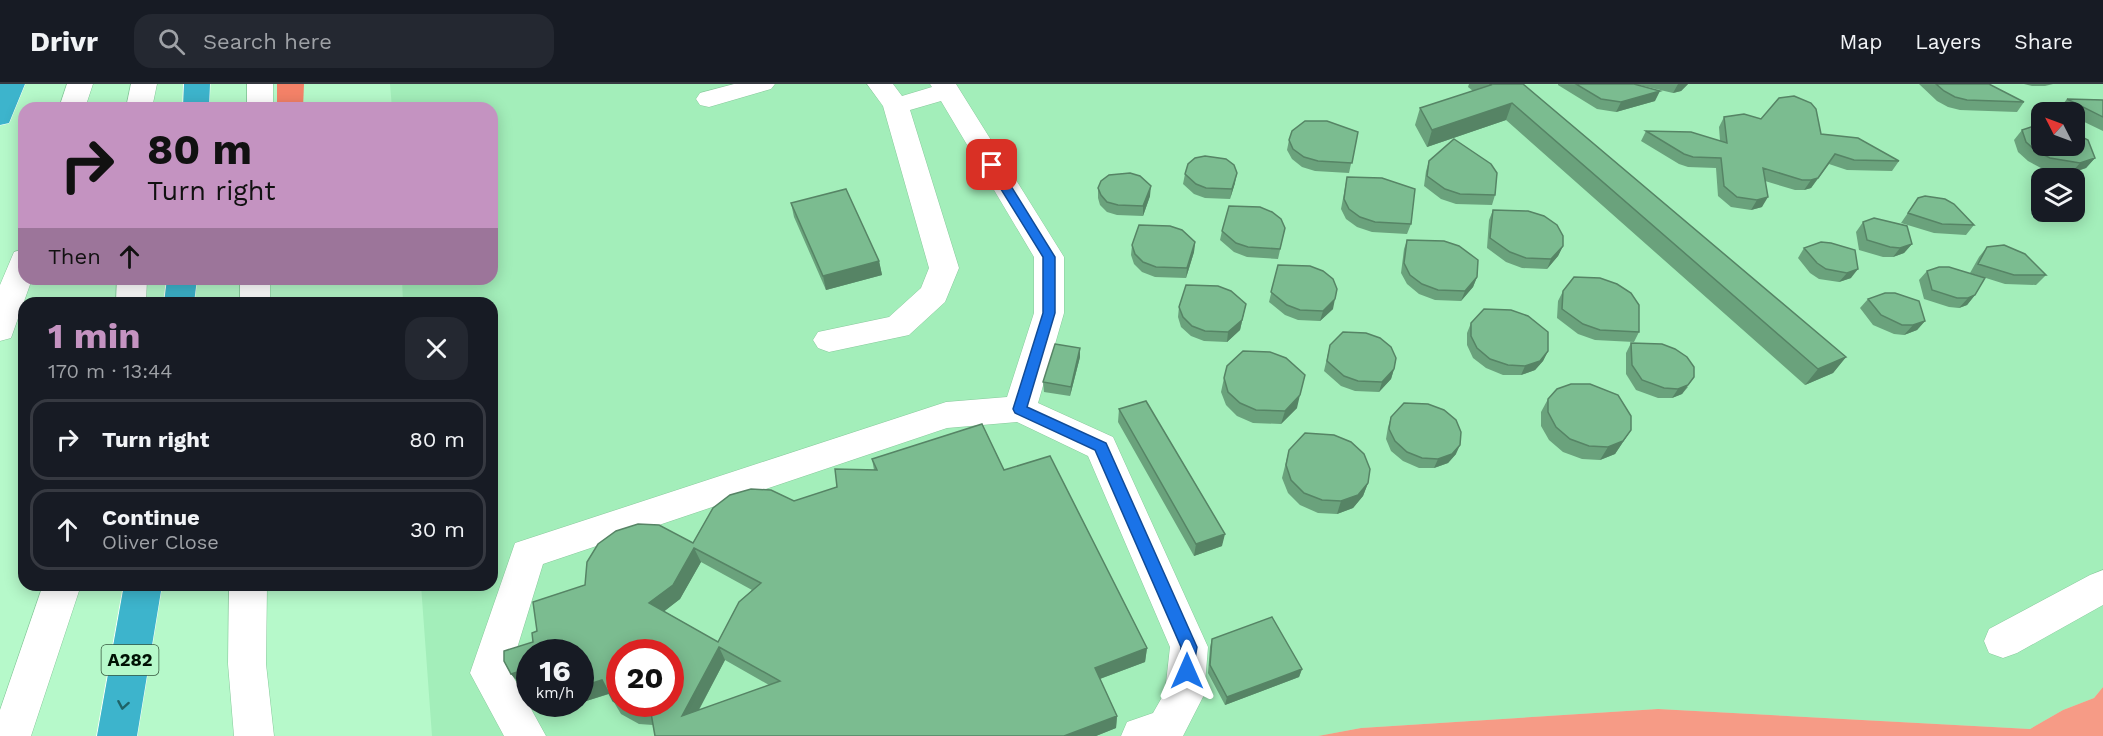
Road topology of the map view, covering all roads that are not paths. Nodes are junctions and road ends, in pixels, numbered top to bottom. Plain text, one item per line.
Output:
1 (12, 84) edge
2 (80, 84) edge
3 (144, 84) edge
4 (197, 84) edge
5 (260, 84) edge
6 (762, 84) edge
7 (945, 88) edge
8 (888, 95) edge
9 (710, 99) dead end
10 (74, 102) edge
11 (140, 102) edge
12 (196, 102) edge
13 (260, 102) edge
14 (0, 117) edge
15 (18, 277) edge
16 (0, 330) edge
17 (829, 340) dead end
18 (1020, 409) junction
19 (2103, 586) edge
20 (60, 591) edge
21 (142, 591) edge
22 (248, 591) edge
23 (2003, 641) dead end
24 (11, 736) edge
25 (117, 736) edge
26 (254, 736) edge
27 (526, 736) edge
28 (1141, 736) edge

1 - 14 highway
2 - 10 street
3 - 11 street
4 - 12 highway
5 - 13 street
6 - 9 street
7 - 8 street
7 - 18 street
8 - 17 street
15 - 16 street
18 - 27 street
18 - 28 street
19 - 23 street
20 - 24 street
21 -> 25 highway, A282
22 - 26 street

